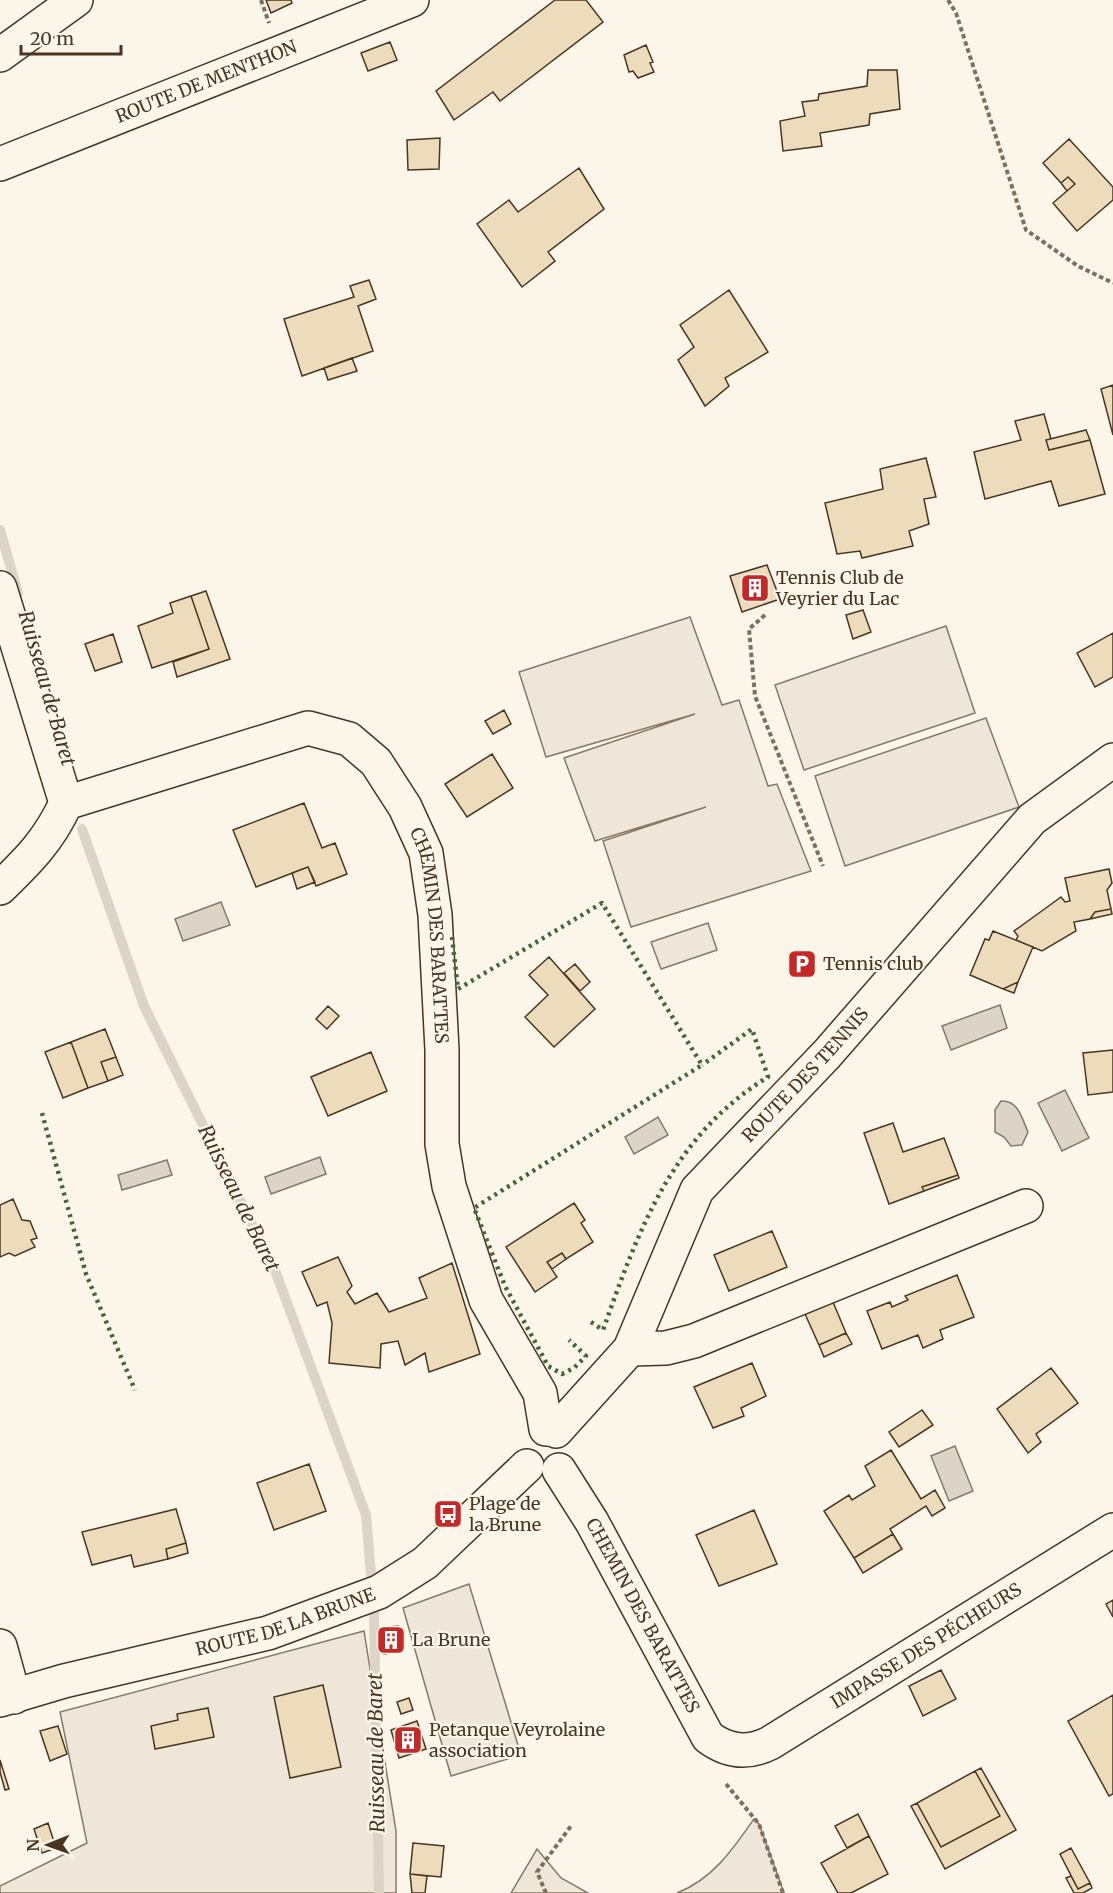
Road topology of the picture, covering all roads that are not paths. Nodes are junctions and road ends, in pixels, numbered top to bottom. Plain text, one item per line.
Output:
1 (76, 0) edge
2 (412, 0) edge
3 (0, 55) edge
4 (0, 164) edge
5 (0, 588) edge
6 (1113, 760) edge
7 (66, 803) junction
8 (0, 888) edge
9 (1026, 1206) dead end
10 (630, 1349) junction
11 (551, 1430) junction
12 (527, 1466) junction
13 (559, 1470) junction
14 (1113, 1530) edge
15 (0, 1646) edge
16 (7, 1699) edge
17 (736, 1750) joint

1 - 3 street
2 - 4 street, ROUTE DE MENTHON
5 - 7 street
6 - 10 street, ROUTE DES TENNIS
7 - 8 street
7 - 11 street, CHEMIN DES BARATTES
9 - 10 street
10 - 11 street, ROUTE DES TENNIS
11 - 12 street
11 - 13 street
12 - 13 street
12 - 16 street, ROUTE DE LA BRUNE
13 - 17 street, CHEMIN DES BARATTES
14 - 17 street, IMPASSE DES PÉCHEURS
15 - 16 street

